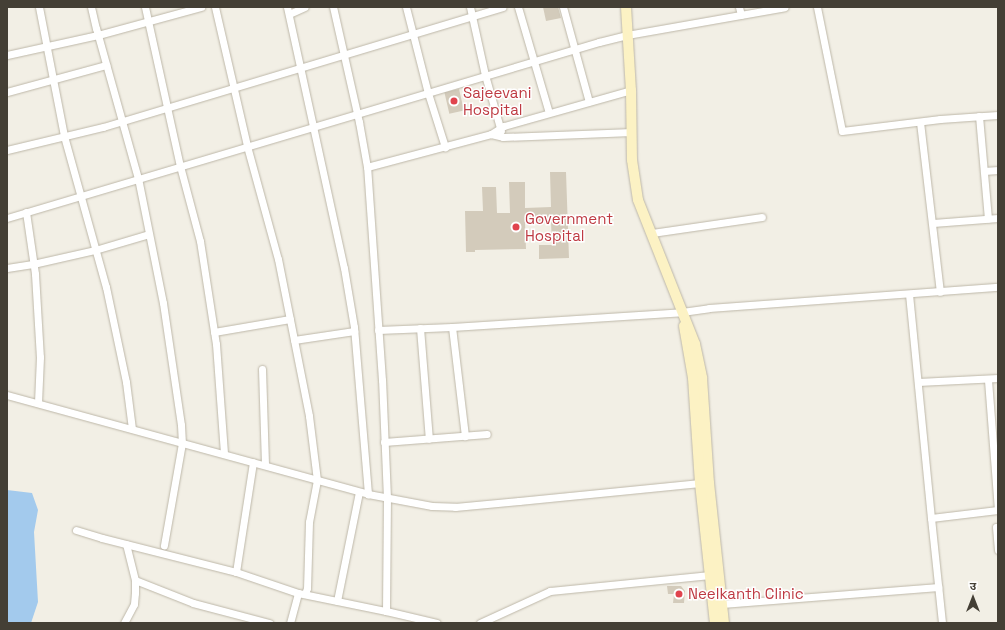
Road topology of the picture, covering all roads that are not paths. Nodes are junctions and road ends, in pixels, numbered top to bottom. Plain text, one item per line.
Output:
1 (39, 7) edge
2 (91, 7) edge
3 (145, 7) edge
4 (201, 7) edge
5 (215, 7) edge
6 (305, 7) edge
7 (333, 7) edge
8 (406, 7) edge
9 (470, 7) edge
10 (502, 7) edge
11 (518, 7) edge
12 (563, 7) edge
13 (626, 7) edge
14 (739, 7) edge
15 (785, 7) edge
16 (817, 7) edge
17 (288, 11) edge
18 (741, 15) junction
19 (473, 16) junction
20 (149, 23) junction
21 (413, 34) junction
22 (98, 35) junction
23 (627, 35) junction
24 (46, 46) junction
25 (575, 49) junction
26 (7, 55) edge
27 (345, 55) junction
28 (534, 61) junction
29 (106, 65) junction
30 (300, 68) junction
31 (485, 75) junction
32 (53, 79) junction
33 (232, 86) junction
34 (631, 90) junction
35 (7, 92) edge
36 (428, 92) junction
37 (589, 102) junction
38 (167, 106) junction
39 (549, 113) junction
40 (357, 114) junction
41 (998, 115) edge
42 (979, 116) junction
43 (122, 120) junction
44 (920, 122) junction
45 (313, 127) junction
46 (500, 128) junction
47 (632, 132) junction
48 (491, 134) junction
49 (64, 136) junction
50 (503, 137) junction
51 (246, 146) junction
52 (445, 147) junction
53 (7, 150) edge
54 (180, 166) junction
55 (366, 167) junction
56 (998, 170) edge
57 (984, 171) junction
58 (138, 178) junction
59 (80, 196) junction
60 (26, 212) junction
61 (7, 218) edge
62 (762, 218) dead end
63 (998, 218) edge
64 (988, 219) junction
65 (933, 223) junction
66 (652, 233) junction
67 (149, 234) junction
68 (95, 250) junction
69 (33, 264) junction
70 (7, 268) edge
71 (998, 288) edge
72 (940, 292) junction
73 (910, 294) junction
74 (682, 312) junction
75 (290, 319) junction
76 (452, 327) junction
77 (420, 328) junction
78 (378, 330) junction
79 (354, 331) junction
80 (214, 332) junction
81 (294, 340) junction
82 (262, 369) dead end
83 (998, 378) edge
84 (988, 379) junction
85 (918, 382) junction
86 (7, 395) edge
87 (38, 403) junction
88 (132, 429) junction
89 (487, 434) dead end
90 (465, 436) junction
91 (430, 439) junction
92 (384, 442) junction
93 (182, 443) junction
94 (996, 451) edge
95 (224, 454) junction
96 (253, 462) junction
97 (265, 465) junction
98 (317, 480) junction
99 (700, 482) junction
100 (359, 492) junction
101 (368, 494) junction
102 (387, 498) junction
103 (998, 510) edge
104 (931, 518) junction
105 (996, 528) dead end
106 (76, 530) dead end
107 (126, 544) junction
108 (164, 546) dead end
109 (998, 550) edge
110 (236, 572) junction
111 (710, 575) junction
112 (135, 580) junction
113 (938, 587) junction
114 (301, 594) junction
115 (337, 601) junction
116 (722, 604) junction
117 (386, 611) junction
118 (124, 623) edge
119 (269, 623) edge
120 (290, 623) edge
121 (437, 623) edge
122 (480, 623) edge
123 (715, 623) edge
124 (724, 623) edge
125 (942, 623) edge

1 - 24 street
2 - 22 street
3 - 20 street
4 - 20 street
5 - 33 street
6 - 17 street
7 - 27 street
8 - 21 street
9 - 19 street
10 - 19 street
11 - 28 street
12 - 25 street
13 - 23 street
14 - 18 street
15 - 18 street
16 - 44 street
17 - 30 street
18 - 23 street
19 - 21 street
19 - 31 street
20 - 22 street
20 - 38 street
21 - 27 street
21 - 36 street
22 - 24 street
22 - 29 street
23 - 25 street
23 - 34 street
24 - 26 street
24 - 32 street
25 - 28 street
25 - 37 street
27 - 30 street
27 - 40 street
28 - 31 street
28 - 39 street
29 - 32 street
29 - 43 street
30 - 33 street
30 - 45 street
31 - 36 street
31 - 46 street
32 - 35 street
32 - 49 street
33 - 38 street
33 - 51 street
34 - 37 street
34 - 47 street
36 - 40 street
36 - 52 street
37 - 39 street
38 - 43 street
38 - 54 street
39 - 46 street
40 - 45 street
40 - 55 street
41 - 42 street
42 - 44 street
42 - 57 street
43 - 49 street
43 - 58 street
44 - 65 street
45 - 51 street
45 - 79 street
46 - 48 street
46 - 50 street
47 - 50 street
47 - 66 street
48 - 50 street
48 - 52 street
49 - 53 street
49 - 59 street
51 - 54 street
51 - 75 street
52 - 55 street
54 - 58 street
54 - 80 street
55 - 78 street
56 - 57 street
57 - 64 street
58 - 59 street
58 - 67 street
59 - 60 street
59 - 68 street
60 - 61 street
60 - 69 street
62 - 66 street
63 - 64 street
64 - 65 street
65 - 72 street
66 - 74 street
67 - 68 street
67 - 93 street
68 - 69 street
68 - 88 street
69 - 70 street
69 - 87 street
71 - 72 street
72 - 73 street
73 - 74 street
73 - 85 street
74 - 76 street
74 - 99 street
74 - 116 street
75 - 80 street
75 - 81 street
76 - 77 street
76 - 90 street
77 - 78 street
77 - 91 street
78 - 92 street
79 - 81 street
79 - 101 street
80 - 95 street
81 - 98 street
82 - 97 street
83 - 84 street
84 - 85 street
84 - 94 street
85 - 104 street
86 - 87 street
87 - 88 street
88 - 93 street
89 - 90 street
90 - 91 street
91 - 92 street
92 - 102 street
93 - 95 street
93 - 108 street
94 - 103 street
95 - 96 street
96 - 97 street
96 - 110 street
97 - 98 street
98 - 100 street
98 - 114 street
99 - 102 street
99 - 111 street
100 - 101 street
100 - 115 street
101 - 102 street
102 - 117 street
103 - 104 street
104 - 113 street
105 - 109 street
106 - 107 street
107 - 110 street
107 - 112 street
110 - 114 street
111 - 122 street
111 - 123 street
112 - 118 street
112 - 119 street
113 - 116 street
113 - 125 street
114 - 115 street
114 - 120 street
115 - 117 street
116 - 124 street
117 - 121 street

